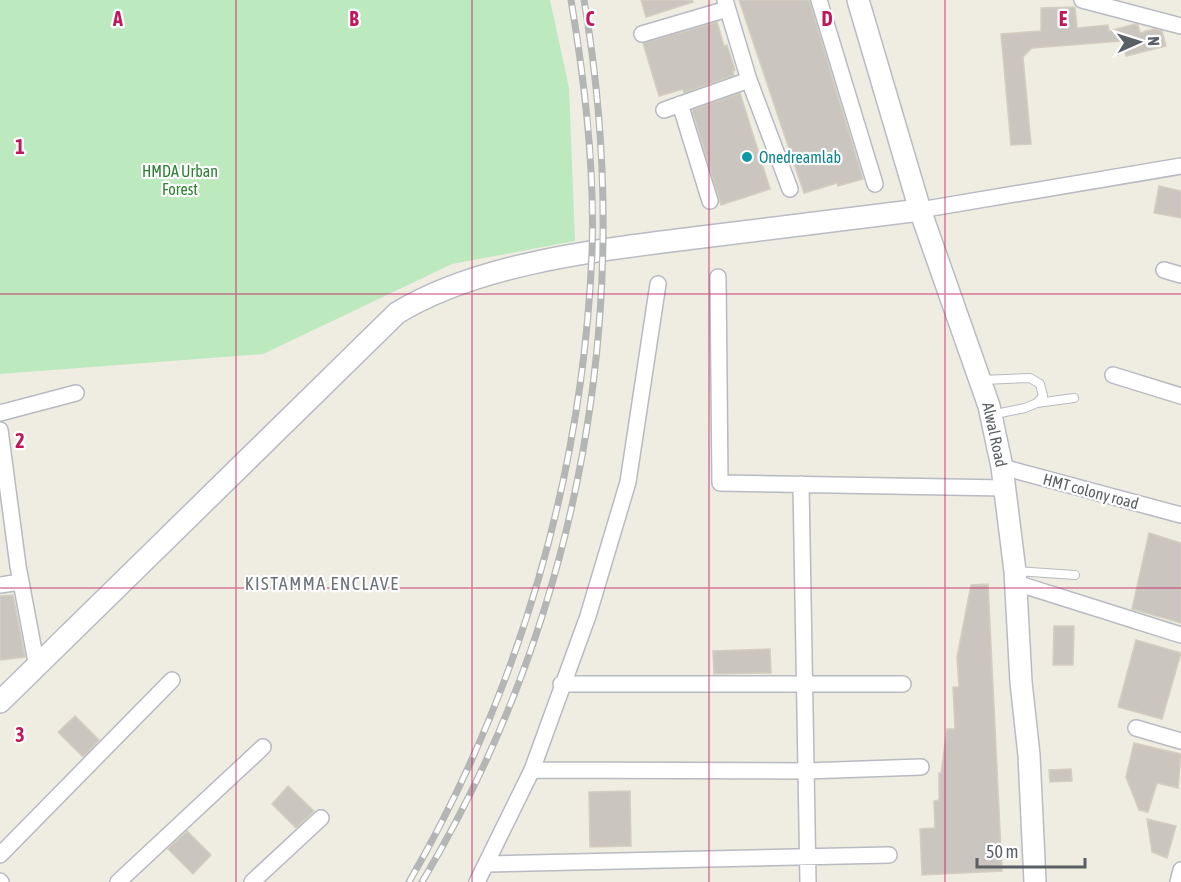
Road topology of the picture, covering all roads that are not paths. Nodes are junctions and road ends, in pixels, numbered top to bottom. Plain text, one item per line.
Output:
1 (819, 0) edge
2 (1082, 0) edge
3 (855, 2) edge
4 (726, 4) edge
5 (1181, 26) edge
6 (642, 34) dead end
7 (749, 80) junction
8 (680, 104) junction
9 (664, 110) dead end
10 (1181, 166) edge
11 (875, 184) dead end
12 (790, 189) dead end
13 (710, 201) dead end
14 (920, 210) junction
15 (1164, 270) dead end
16 (1181, 275) edge
17 (718, 277) dead end
18 (658, 284) dead end
19 (1113, 375) dead end
20 (980, 380) junction
21 (76, 393) dead end
22 (1181, 396) edge
23 (1074, 398) dead end
24 (1037, 403) junction
25 (0, 413) edge
26 (991, 415) junction
27 (0, 430) edge
28 (1002, 467) junction
29 (801, 484) junction
30 (1005, 488) junction
31 (1181, 515) edge
32 (1075, 575) dead end
33 (1015, 577) junction
34 (20, 582) junction
35 (0, 585) edge
36 (1181, 634) edge
37 (37, 668) junction
38 (172, 680) dead end
39 (561, 684) junction
40 (903, 684) dead end
41 (804, 685) junction
42 (0, 702) edge
43 (1136, 728) dead end
44 (1181, 741) edge
45 (262, 747) dead end
46 (921, 767) dead end
47 (532, 770) junction
48 (806, 771) junction
49 (321, 818) dead end
50 (0, 855) edge
51 (889, 855) dead end
52 (807, 858) junction
53 (487, 864) junction
54 (1181, 870) edge
55 (118, 882) edge
56 (252, 882) edge
57 (477, 882) edge
58 (808, 882) edge
59 (1035, 882) edge
60 (1178, 882) edge

1 - 11 street
2 - 5 street
3 - 14 street, Alwal Road
4 - 6 street
4 - 7 street
7 - 8 street
7 - 12 street
8 - 9 street
8 - 13 street
10 - 14 street
14 - 20 street, Alwal Road
14 - 37 street
15 - 16 street
17 - 29 street
18 - 39 street
19 - 22 street
20 - 24 lane
20 - 26 street, Alwal Road
21 - 25 street
23 - 24 lane
24 - 26 lane
26 - 28 street, Alwal Road
27 - 34 street
28 - 30 street, Alwal Road
28 - 31 street, HMT colony road
29 - 30 street
29 - 41 street
30 - 33 street, Alwal Road
32 - 33 lane
33 - 36 street
33 - 59 street, Alwal Road
34 - 35 street
34 - 37 street
37 - 42 street
38 - 50 street
39 - 41 street
39 - 47 street
40 - 41 street
41 - 48 street
43 - 44 street
45 - 55 street
46 - 48 street
47 - 48 street
47 - 53 street
48 - 52 street
49 - 56 street
51 - 52 street
52 - 53 street
52 - 58 street
53 - 57 street
54 - 60 street

